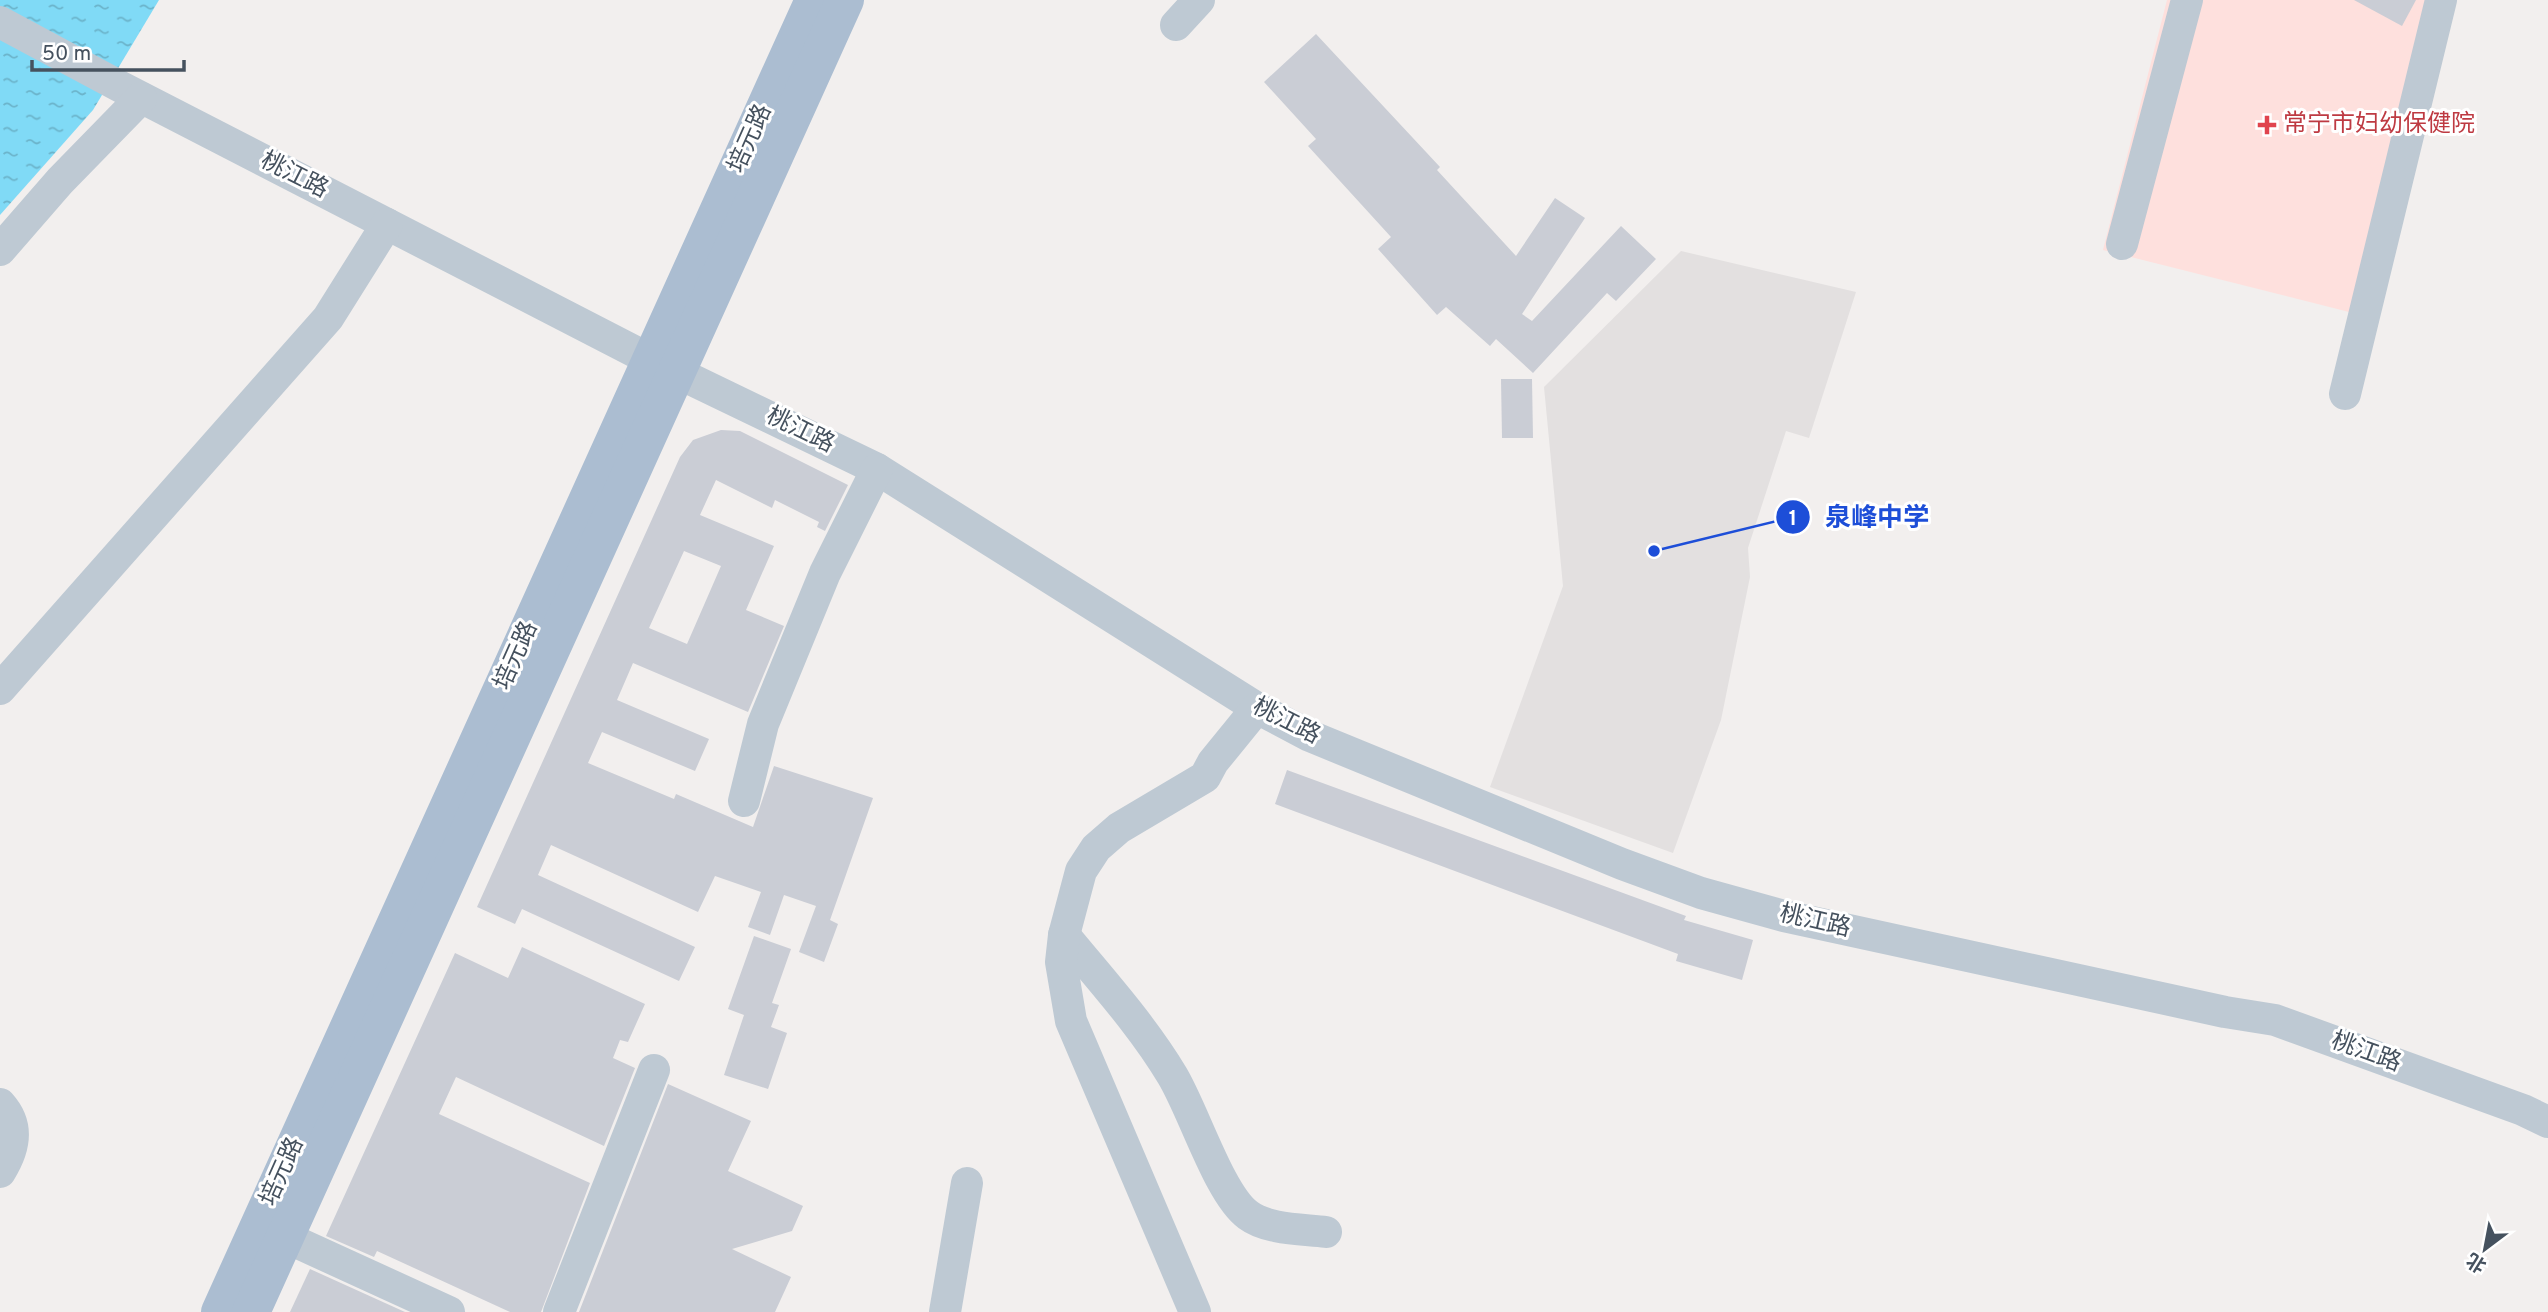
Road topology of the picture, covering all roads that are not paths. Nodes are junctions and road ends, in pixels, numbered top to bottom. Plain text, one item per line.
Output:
1 (814, 0) edge
2 (845, 0) edge
3 (1199, 0) edge
4 (2187, 0) edge
5 (2441, 0) edge
6 (0, 22) edge
7 (1176, 25) dead end
8 (131, 93) junction
9 (387, 224) junction
10 (2122, 243) dead end
11 (0, 250) edge
12 (664, 366) junction
13 (2345, 394) dead end
14 (877, 469) junction
15 (0, 689) edge
16 (1257, 708) junction
17 (744, 801) dead end
18 (1064, 935) junction
19 (654, 1070) dead end
20 (0, 1104) edge
21 (2548, 1122) edge
22 (0, 1172) edge
23 (967, 1183) dead end
24 (1326, 1232) dead end
25 (285, 1237) junction
26 (220, 1312) edge
27 (251, 1312) edge
28 (449, 1312) edge
29 (559, 1312) edge
30 (945, 1312) edge
31 (1195, 1312) edge

1 - 12 main road, 培元路
2 - 12 main road, 培元路
3 - 7 street
4 - 10 street
5 - 13 street
6 - 8 street, 桃江路
8 - 9 street, 桃江路
8 - 11 street
9 - 12 street, 桃江路
9 - 15 street
12 - 14 street, 桃江路
12 - 25 main road, 培元路
12 - 26 main road, 培元路
14 - 16 street, 桃江路
14 - 17 street
16 - 18 street
16 - 21 street, 桃江路
18 - 24 street
18 - 31 street
19 - 29 street
20 - 22 street
23 - 30 street
25 - 27 main road, 培元路
25 - 28 street

